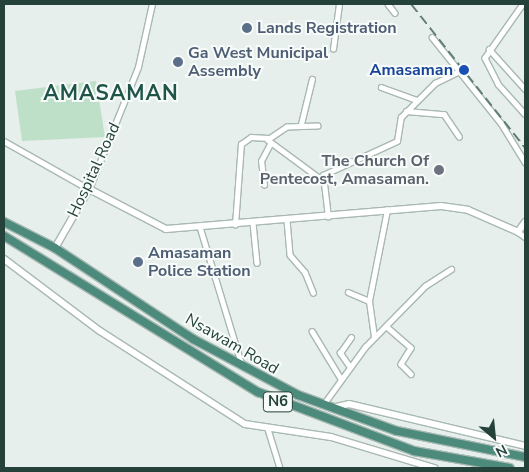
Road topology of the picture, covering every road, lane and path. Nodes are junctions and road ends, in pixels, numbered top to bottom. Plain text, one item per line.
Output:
1 (152, 4) edge
2 (339, 4) edge
3 (388, 4) edge
4 (523, 4) edge
5 (395, 13) dead end
6 (432, 37) dead end
7 (333, 49) dead end
8 (489, 49) junction
9 (460, 71) junction
10 (312, 80) dead end
11 (382, 87) dead end
12 (525, 89) edge
13 (417, 100) junction
14 (406, 111) junction
15 (525, 114) edge
16 (301, 124) junction
17 (318, 126) dead end
18 (459, 136) dead end
19 (4, 141) edge
20 (269, 141) junction
21 (525, 162) edge
22 (322, 180) junction
23 (264, 185) dead end
24 (89, 189) junction
25 (387, 210) junction
26 (328, 217) junction
27 (287, 220) junction
28 (4, 222) edge
29 (525, 222) edge
30 (253, 223) junction
31 (235, 225) junction
32 (200, 227) junction
33 (518, 232) junction
34 (4, 236) edge
35 (525, 237) edge
36 (55, 248) junction
37 (4, 259) edge
38 (258, 263) dead end
39 (451, 269) dead end
40 (313, 292) dead end
41 (348, 292) dead end
42 (370, 300) junction
43 (386, 326) junction
44 (312, 331) dead end
45 (351, 337) dead end
46 (374, 338) junction
47 (349, 366) junction
48 (243, 369) junction
49 (411, 374) dead end
50 (340, 377) junction
51 (323, 405) junction
52 (331, 408) junction
53 (268, 429) junction
54 (525, 446) edge
55 (525, 457) edge
56 (280, 468) edge
57 (434, 468) edge
58 (510, 468) edge

1 - 24 street, Hospital Road
2 - 7 street
3 - 5 street
4 - 8 street
6 - 9 street
8 - 12 street
8 - 15 street
9 - 13 street
9 - 21 street
10 - 16 street
11 - 13 street
13 - 14 street
14 - 18 street
14 - 22 street
16 - 17 street
16 - 20 street
19 - 24 street
20 - 22 street
20 - 23 street
20 - 31 street
22 - 26 street
24 - 32 main road
24 - 36 main road, Hospital Road
25 - 26 main road
25 - 33 main road
25 - 42 street
26 - 27 main road
27 - 30 main road
27 - 40 street
28 - 36 highway, Nsawam Road / N6
29 - 33 main road
30 - 31 main road
30 - 38 street
31 - 32 main road
32 - 48 street
33 - 35 street
34 - 58 highway, Nsawam Road / N6
36 - 48 highway, Nsawam Road / N6
37 - 53 main road
39 - 43 street
41 - 42 street
42 - 46 street
43 - 46 street
43 - 49 street
44 - 50 street
45 - 47 street
46 - 47 street
47 - 50 street
48 - 51 highway, Nsawam Road / N6
50 - 51 street
51 - 52 highway, Nsawam Road / N6
52 - 54 main road
52 - 55 highway, Nsawam Road / N6
53 - 56 street
53 - 57 main road

